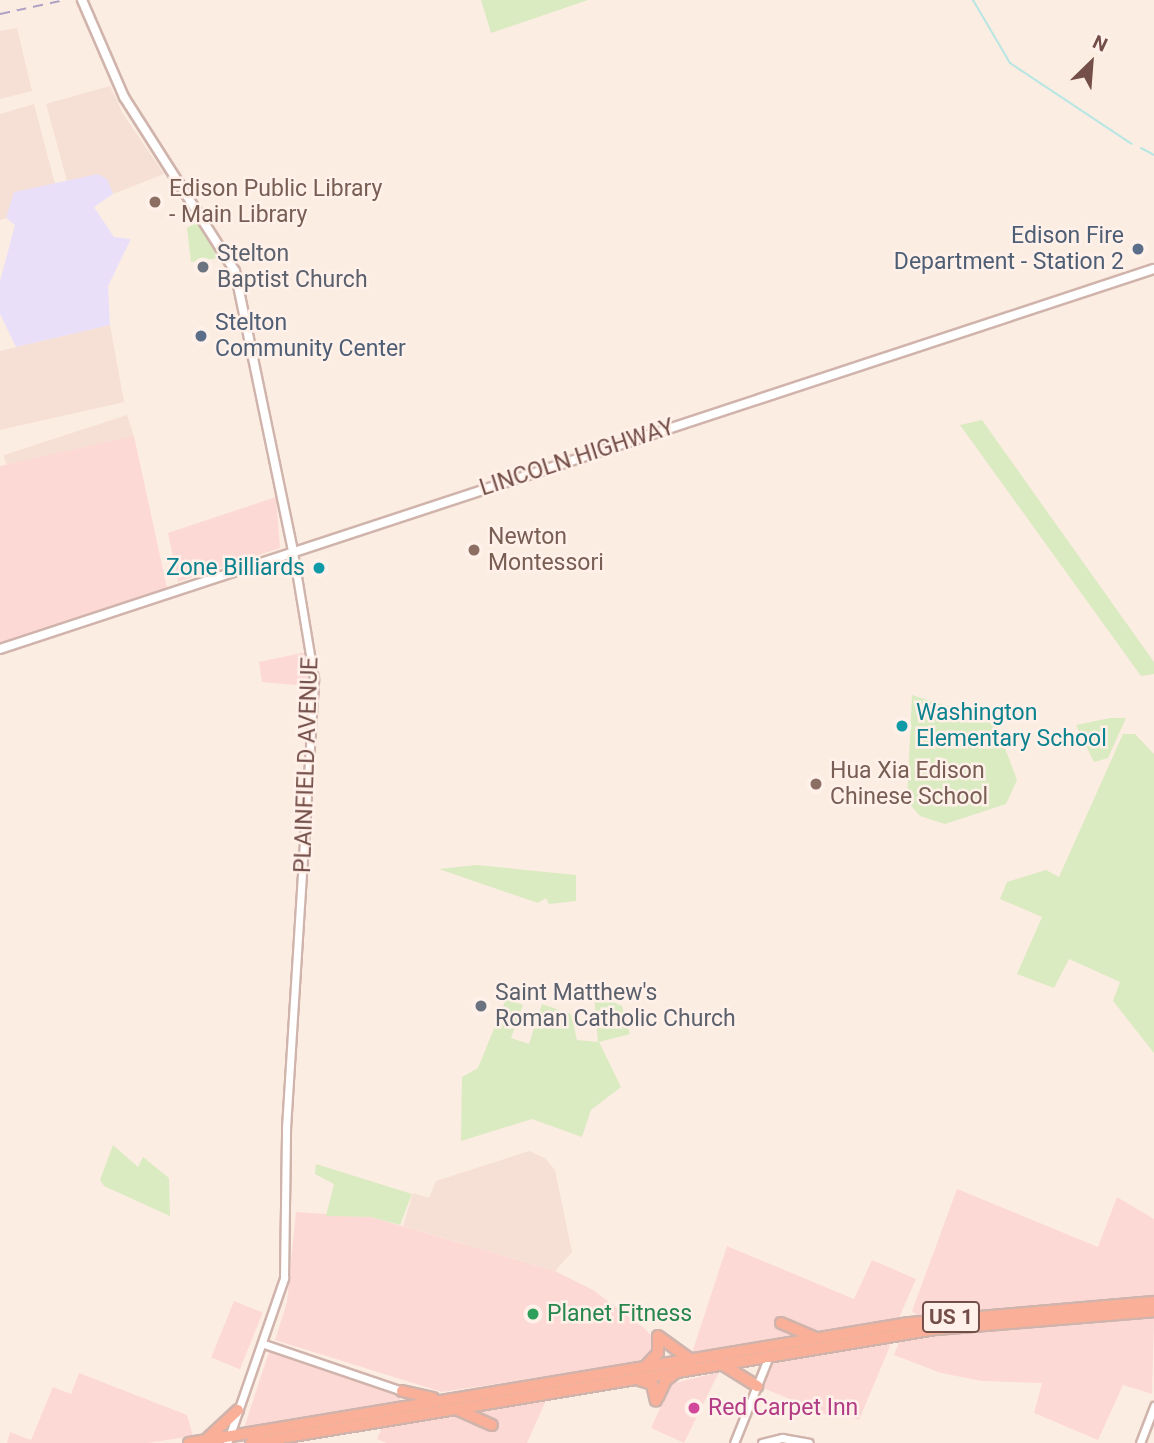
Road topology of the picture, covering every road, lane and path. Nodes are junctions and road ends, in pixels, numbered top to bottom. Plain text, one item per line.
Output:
1 (82, 0) edge
2 (1154, 269) edge
3 (293, 552) junction
4 (0, 649) edge
5 (1154, 1302) edge
6 (1151, 1312) edge
7 (781, 1323) dead end
8 (818, 1338) junction
9 (264, 1344) junction
10 (771, 1350) junction
11 (691, 1360) junction
12 (719, 1363) junction
13 (645, 1367) junction
14 (678, 1371) junction
15 (617, 1381) junction
16 (757, 1386) junction
17 (402, 1391) junction
18 (448, 1398) junction
19 (494, 1403) junction
20 (402, 1406) junction
21 (1154, 1406) edge
22 (238, 1410) junction
23 (437, 1412) junction
24 (228, 1439) edge
25 (204, 1440) junction
26 (189, 1443) edge
27 (251, 1443) edge
28 (734, 1443) edge
29 (762, 1443) edge
30 (809, 1443) edge
31 (1140, 1443) edge

1 - 3 main road, PLAINFIELD AVENUE
2 - 3 main road, LINCOLN HIGHWAY
3 - 4 main road, LINCOLN HIGHWAY
3 - 9 street, PLAINFIELD AVENUE
5 - 8 highway, US 1
6 - 10 highway, US 1
7 - 8 highway
8 - 10 highway, US 1
9 - 17 street
9 - 22 street, PLAINFIELD AVENUE
10 - 11 highway, US 1
10 - 12 highway, US 1
10 - 16 street
11 - 13 highway, US 1
11 - 13 highway
12 - 14 highway, US 1
12 - 16 highway
13 - 18 highway, US 1
14 - 15 highway, US 1
14 - 15 highway
15 - 19 highway, US 1
16 - 28 street
17 - 18 highway
17 - 20 highway
18 - 20 highway, US 1
19 - 23 highway, US 1
19 - 23 highway
20 - 24 highway, US 1
21 - 31 street
22 - 24 street, PLAINFIELD AVENUE
22 - 25 highway
23 - 27 highway, US 1
24 - 25 highway, US 1
25 - 26 highway, US 1
29 - 30 street

